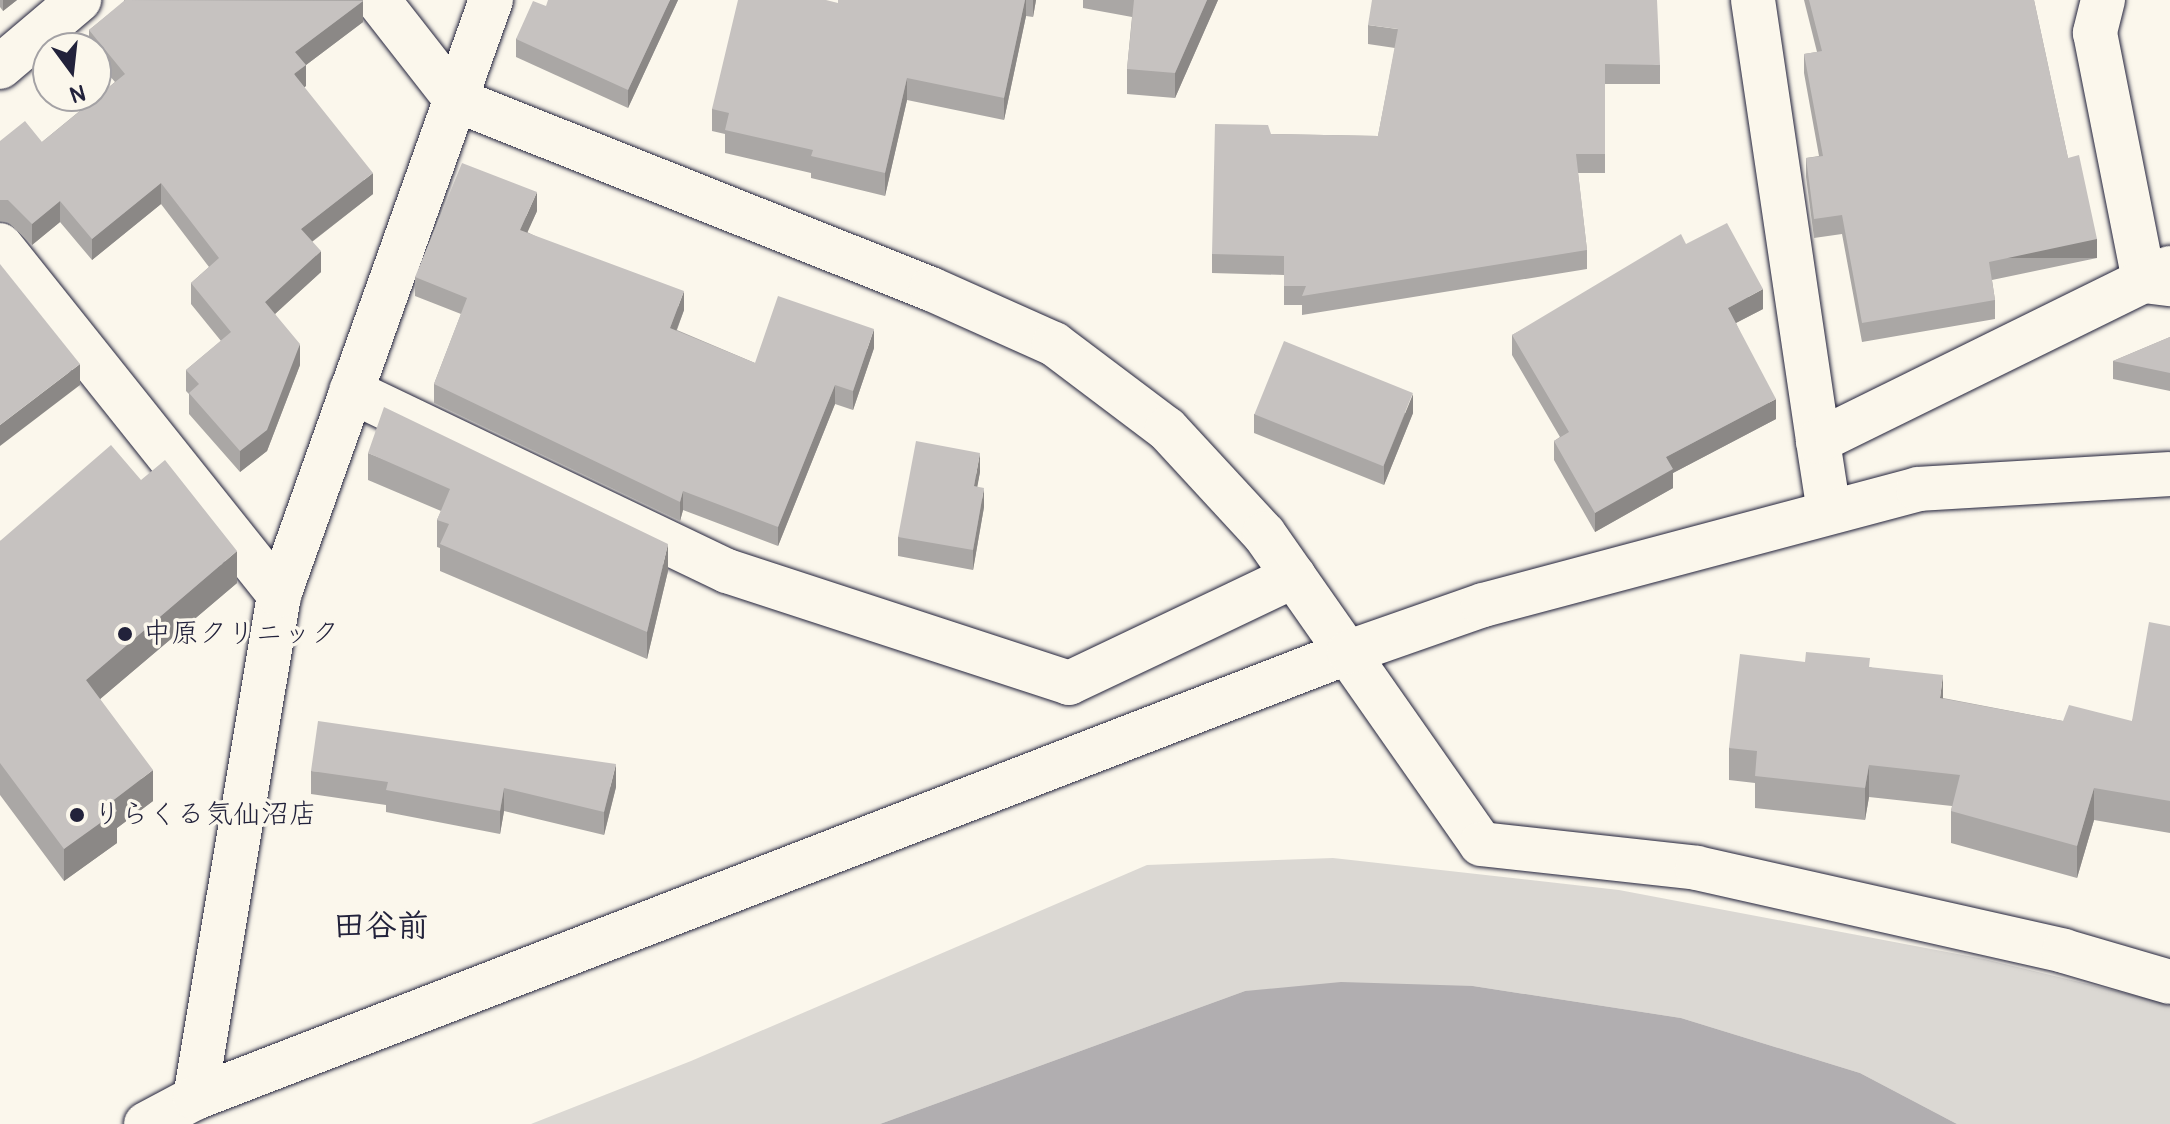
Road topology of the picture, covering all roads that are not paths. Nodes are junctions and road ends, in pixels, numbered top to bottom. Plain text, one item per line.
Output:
1 (79, 0) edge
2 (378, 0) edge
3 (491, 0) edge
4 (1753, 0) edge
5 (2103, 0) edge
6 (0, 67) edge
7 (456, 100) junction
8 (0, 245) edge
9 (2161, 278) edge
10 (351, 391) junction
11 (1818, 441) junction
12 (2170, 474) edge
13 (1829, 512) junction
14 (1294, 576) junction
15 (279, 595) junction
16 (1349, 652) junction
17 (2170, 982) edge
18 (195, 1098) junction
19 (146, 1124) edge

1 - 6 street
2 - 7 street
3 - 7 street
4 - 11 street
5 - 9 street
7 - 10 street
7 - 14 street
8 - 15 street
9 - 11 street
10 - 14 street
10 - 15 street
11 - 13 street
12 - 13 street
13 - 16 street
14 - 16 street
15 - 18 street
16 - 17 street
16 - 18 street
18 - 19 street

